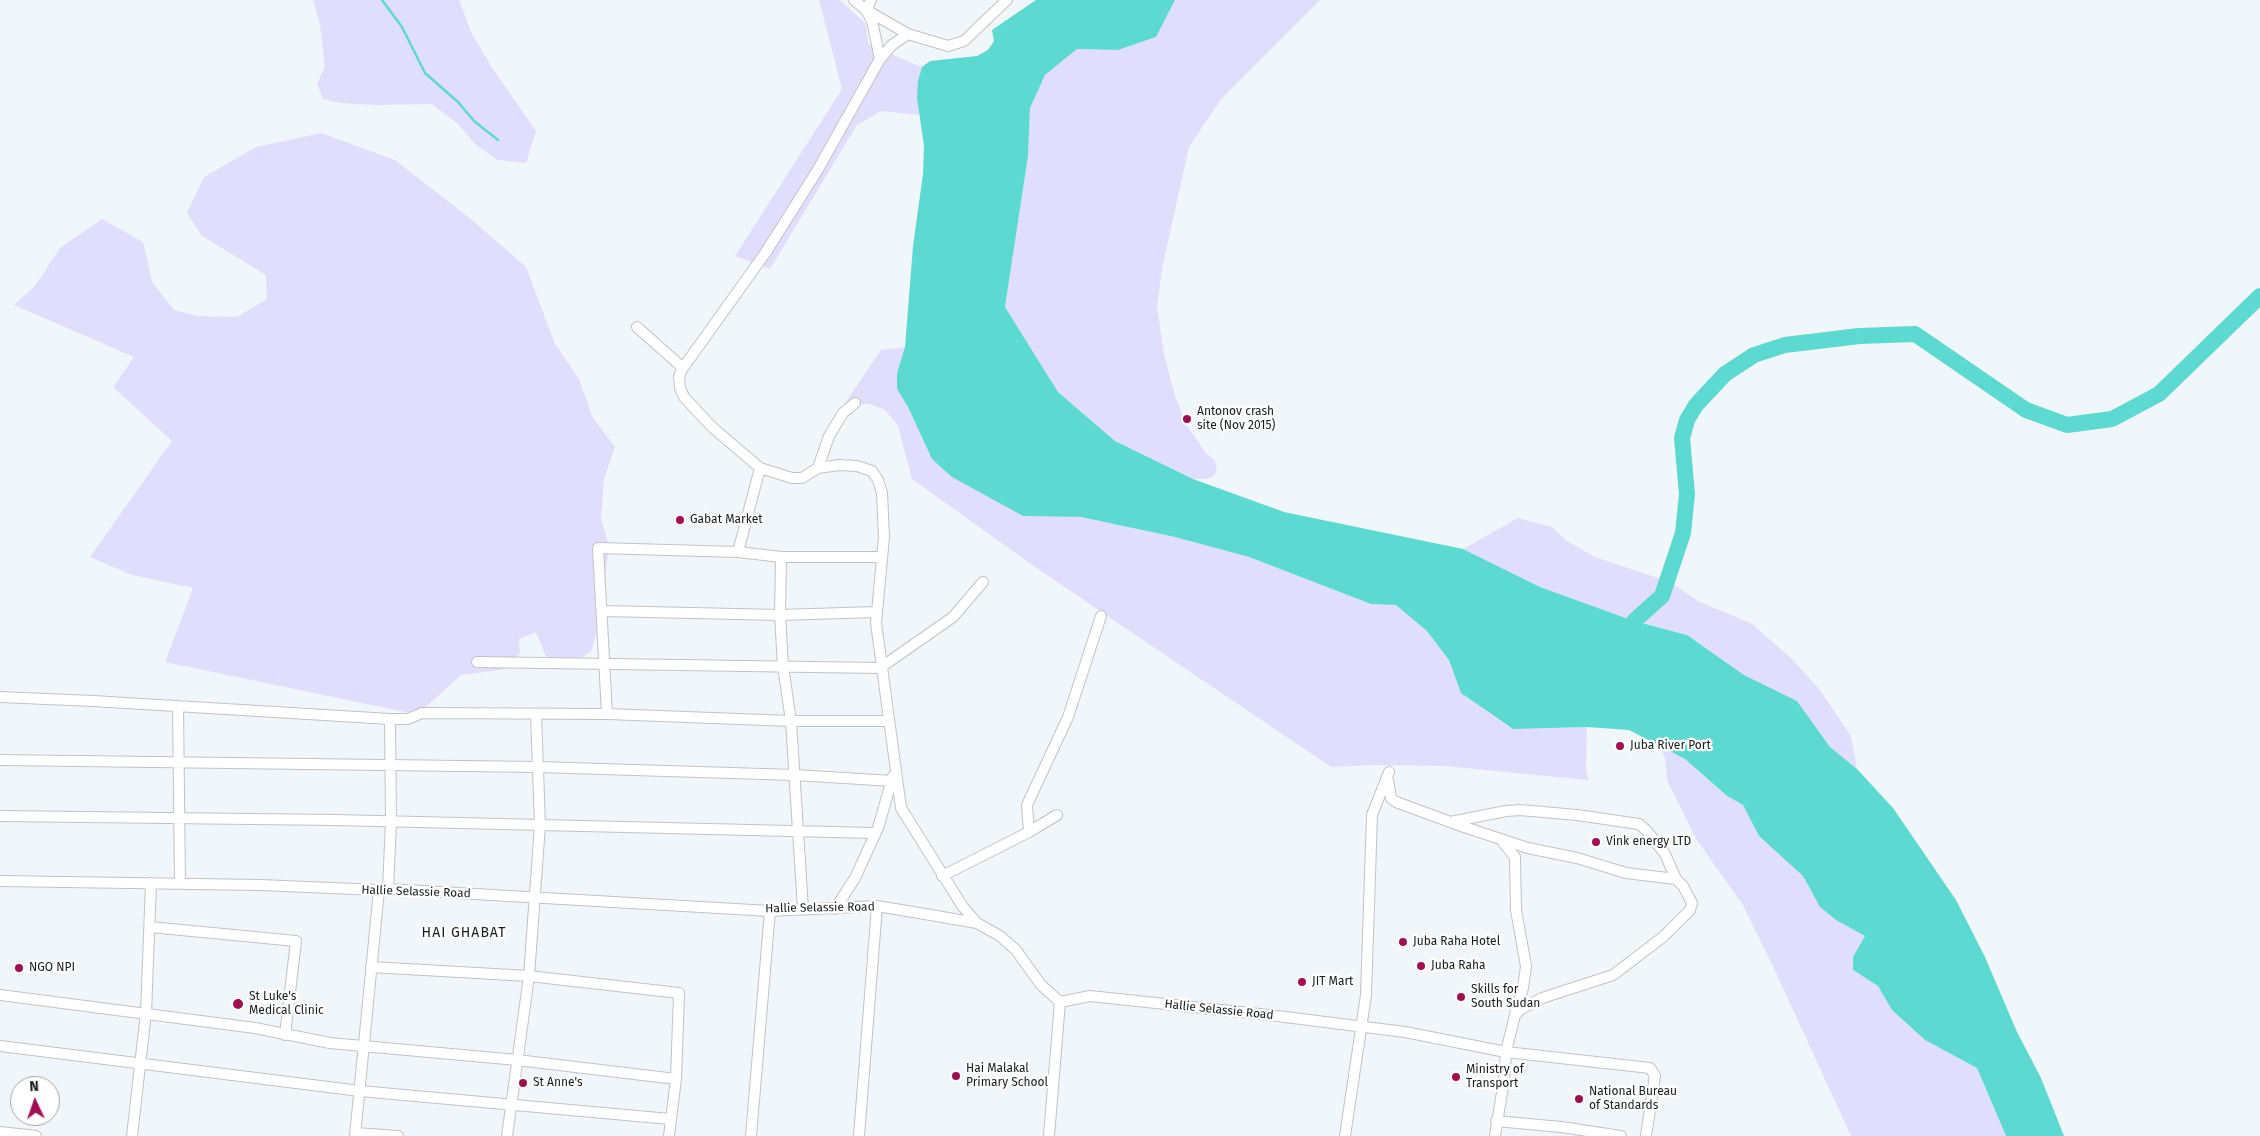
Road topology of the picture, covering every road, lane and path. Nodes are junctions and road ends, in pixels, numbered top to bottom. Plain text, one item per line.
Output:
1 (854, 0) edge
2 (1007, 0) edge
3 (869, 5) edge
4 (908, 34) junction
5 (880, 59) junction
6 (637, 327) dead end
7 (683, 368) junction
8 (854, 403) dead end
9 (760, 468) junction
10 (818, 468) junction
11 (738, 552) junction
12 (781, 556) junction
13 (881, 557) junction
14 (983, 582) dead end
15 (603, 611) junction
16 (875, 612) junction
17 (780, 615) junction
18 (1100, 616) dead end
19 (477, 662) dead end
20 (605, 664) junction
21 (783, 666) junction
22 (880, 668) junction
23 (0, 697) edge
24 (178, 707) junction
25 (536, 714) junction
26 (607, 714) junction
27 (390, 719) junction
28 (791, 721) junction
29 (889, 721) junction
30 (894, 748) junction
31 (0, 760) edge
32 (179, 762) junction
33 (390, 765) junction
34 (538, 767) junction
35 (795, 775) junction
36 (893, 781) junction
37 (1057, 815) dead end
38 (0, 816) edge
39 (179, 818) junction
40 (391, 822) junction
41 (1450, 822) junction
42 (540, 825) junction
43 (798, 831) junction
44 (1029, 832) junction
45 (874, 833) junction
46 (1500, 838) junction
47 (942, 876) junction
48 (1676, 878) junction
49 (0, 880) edge
50 (151, 883) junction
51 (180, 883) junction
52 (384, 889) junction
53 (534, 898) junction
54 (877, 906) junction
55 (803, 909) junction
56 (835, 909) junction
57 (770, 910) junction
58 (977, 923) junction
59 (150, 927) junction
60 (371, 967) junction
61 (529, 976) junction
62 (0, 996) edge
63 (1060, 1002) junction
64 (146, 1012) junction
65 (1515, 1015) junction
66 (1360, 1026) junction
67 (286, 1035) junction
68 (0, 1046) edge
69 (363, 1046) junction
70 (1506, 1052) junction
71 (517, 1060) junction
72 (140, 1063) junction
73 (676, 1079) junction
74 (360, 1091) junction
75 (511, 1104) junction
76 (670, 1119) junction
77 (1496, 1121) junction
78 (0, 1132) edge
79 (356, 1134) edge
80 (36, 1136) edge
81 (132, 1136) edge
82 (398, 1136) edge
83 (507, 1136) edge
84 (669, 1136) edge
85 (751, 1136) edge
86 (860, 1136) edge
87 (1049, 1136) edge
88 (1345, 1136) edge
89 (1495, 1136) edge
90 (1621, 1136) edge
91 (1646, 1136) edge

1 - 3 street
2 - 4 street
3 - 4 street
3 - 5 street
4 - 5 street
5 - 7 street
6 - 7 street
7 - 9 street
8 - 10 street
9 - 10 street
9 - 11 street
10 - 13 street
11 - 12 street
11 - 15 street
12 - 13 street
12 - 17 street
13 - 16 street
14 - 22 street
15 - 17 street
15 - 20 street
16 - 17 street
16 - 22 street
17 - 21 street
18 - 44 street
19 - 20 street
20 - 21 street
20 - 26 street
21 - 22 street
21 - 28 street
22 - 29 street
23 - 24 street
24 - 27 street
24 - 32 street
25 - 26 street
25 - 27 street
25 - 34 street
26 - 28 street
27 - 33 street
28 - 29 street
28 - 35 street
29 - 30 street
30 - 36 street
30 - 47 street
31 - 32 street
32 - 33 street
32 - 39 street
33 - 34 street
33 - 40 street
34 - 35 street
34 - 42 street
35 - 36 street
35 - 43 street
36 - 45 street
37 - 44 street
38 - 39 street
39 - 40 street
39 - 51 street
40 - 42 street
40 - 52 street
41 - 46 street
41 - 48 street
41 - 66 street
42 - 43 street
42 - 53 street
43 - 45 street
43 - 55 street
44 - 47 street
45 - 56 street
46 - 48 street
46 - 65 street
47 - 58 street
48 - 65 street
49 - 50 street, Hallie Selassie Road
50 - 51 street, Hallie Selassie Road
50 - 59 street
51 - 52 street, Hallie Selassie Road
52 - 53 street, Hallie Selassie Road
52 - 60 street
53 - 57 street, Hallie Selassie Road
53 - 61 street
54 - 56 street, Hallie Selassie Road
54 - 58 street, Hallie Selassie Road
54 - 86 street
55 - 56 street, Hallie Selassie Road
55 - 57 street, Hallie Selassie Road
57 - 85 street
58 - 63 street, Hallie Selassie Road
59 - 64 street
59 - 67 street
60 - 61 street
60 - 69 street
61 - 71 street
61 - 73 street
62 - 64 street
63 - 66 street, Hallie Selassie Road
63 - 87 street
64 - 67 street
64 - 72 street
65 - 70 street
66 - 70 street, Hallie Selassie Road
66 - 88 street
67 - 69 street
68 - 72 street
69 - 71 street
69 - 74 street
70 - 77 street
70 - 91 street, Hallie Selassie Road
71 - 73 street
71 - 75 street
72 - 74 street
72 - 81 street
73 - 76 street
74 - 75 street
74 - 79 street
75 - 76 street
75 - 83 street
76 - 84 street
77 - 89 street
77 - 90 street
78 - 80 street
79 - 82 street

